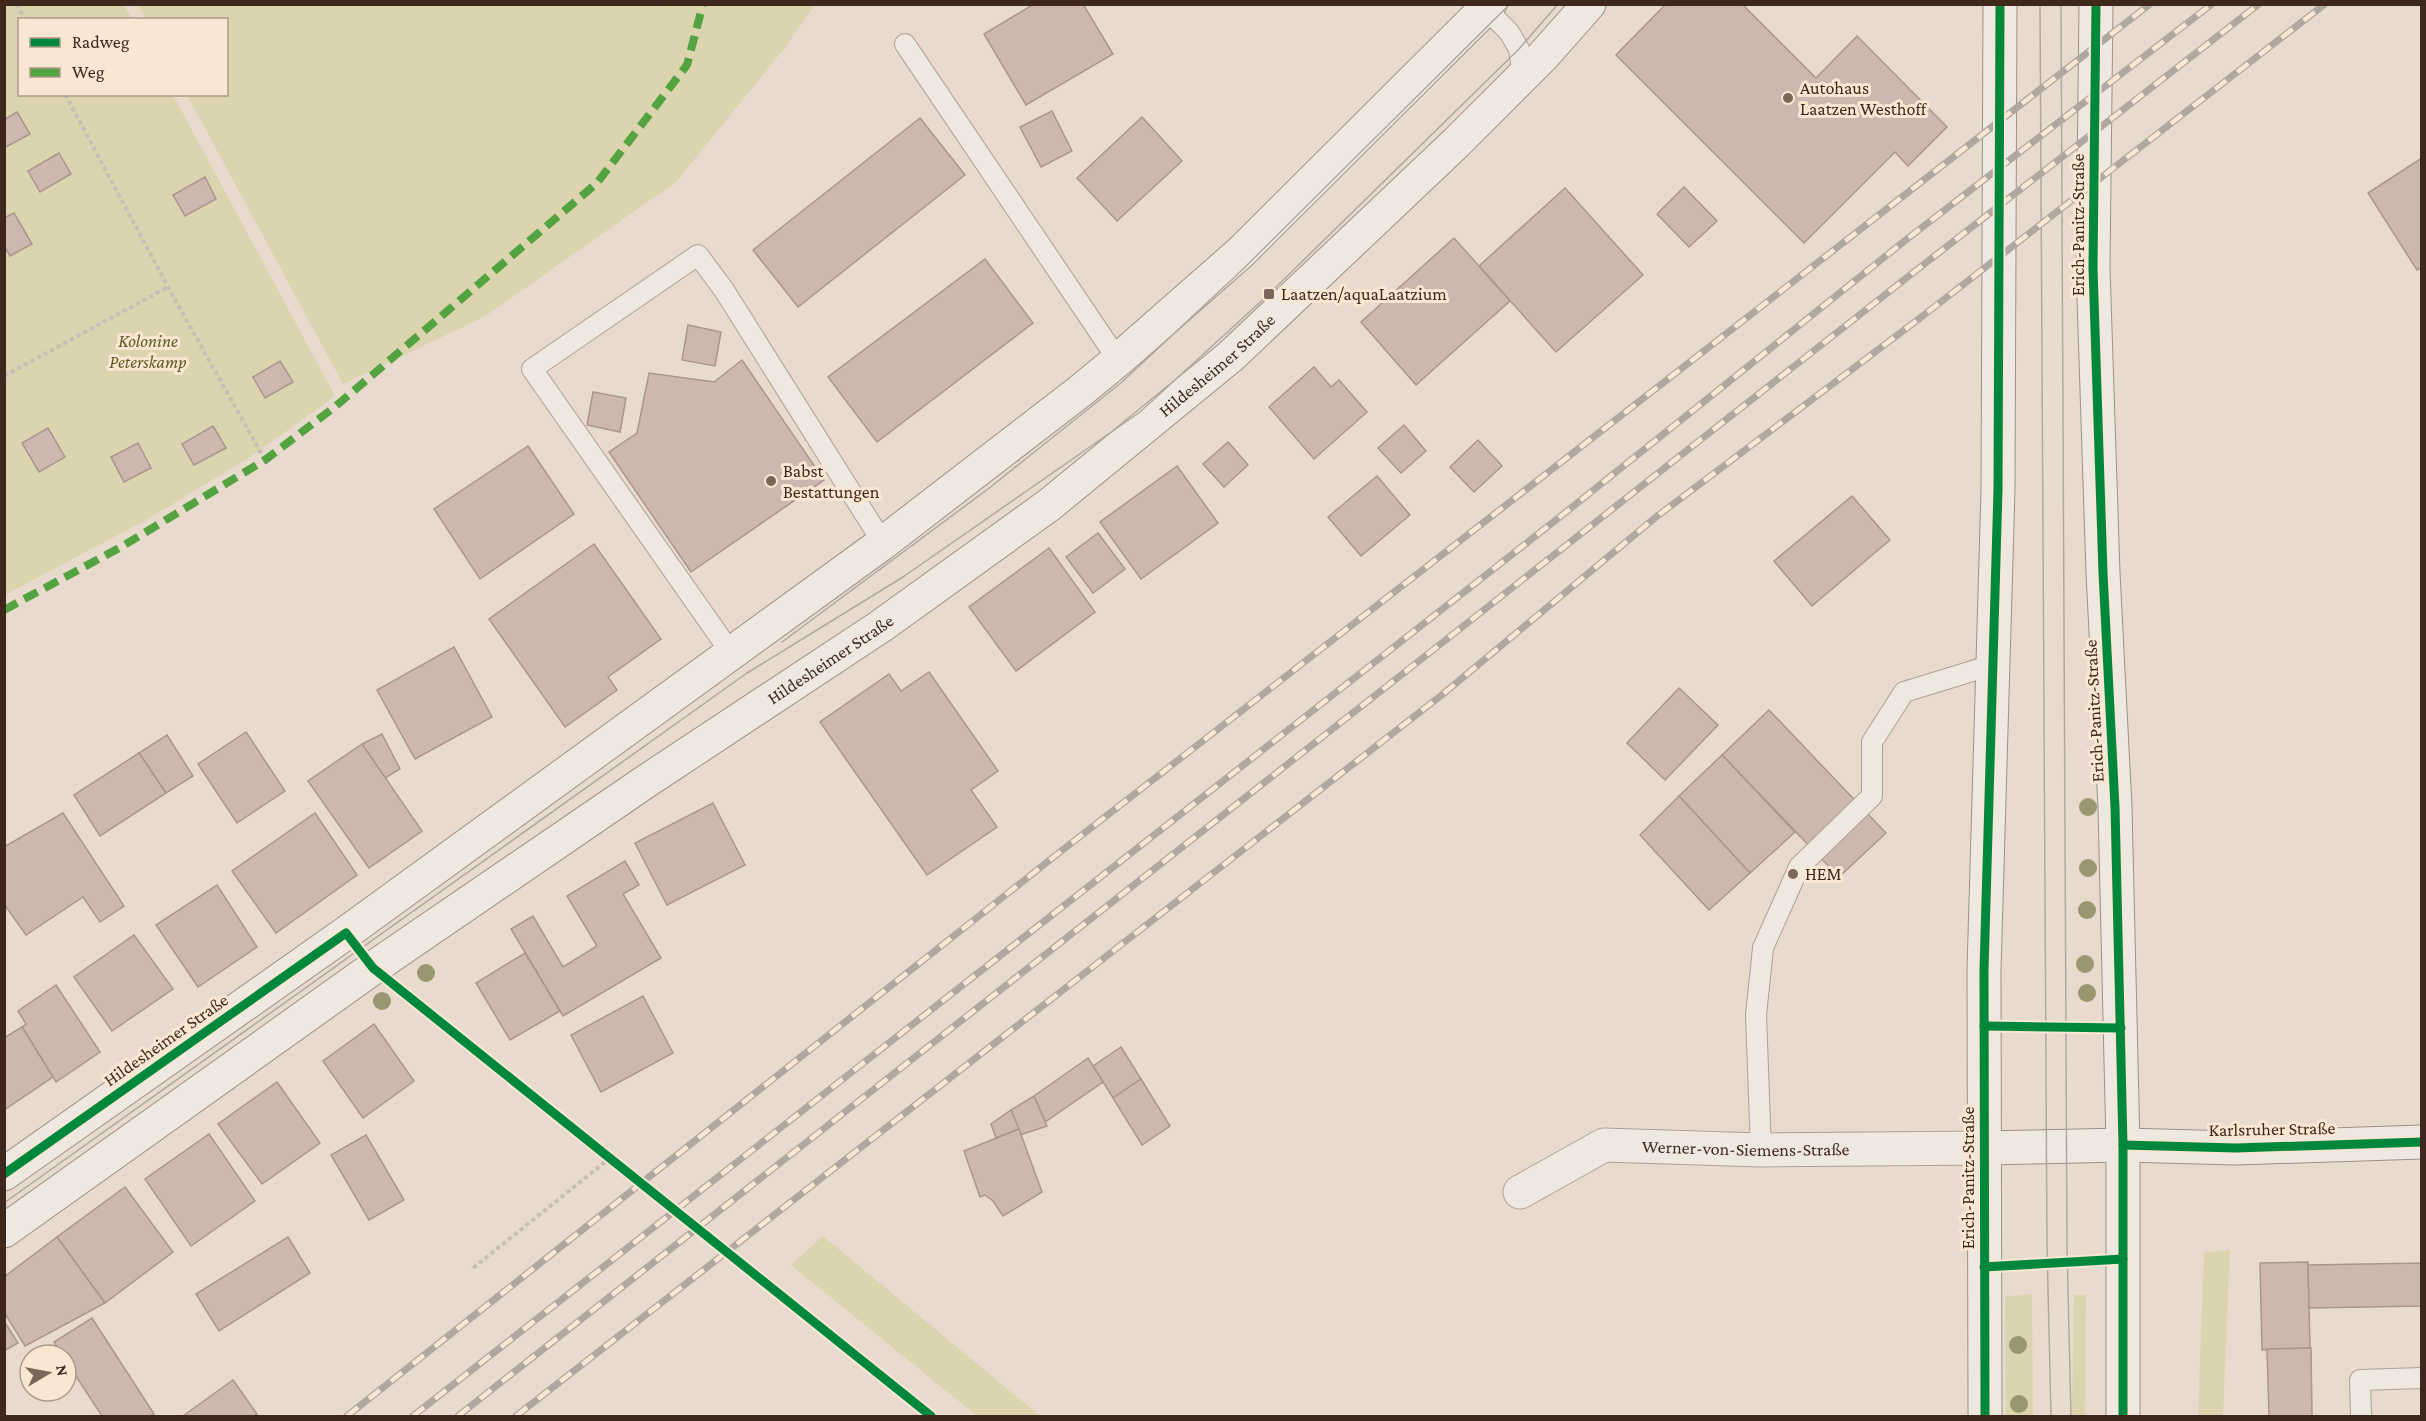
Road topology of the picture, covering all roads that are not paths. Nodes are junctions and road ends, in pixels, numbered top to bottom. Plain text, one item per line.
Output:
1 (1589, 4) edge
2 (2000, 4) edge
3 (2096, 4) edge
4 (1486, 6) edge
5 (904, 44) dead end
6 (1523, 76) junction
7 (1118, 360) junction
8 (883, 543) junction
9 (731, 653) junction
10 (1992, 665) junction
11 (2421, 1142) edge
12 (2123, 1145) junction
13 (1984, 1148) junction
14 (1761, 1150) junction
15 (4, 1174) edge
16 (1520, 1192) dead end
17 (4, 1231) edge
18 (2421, 1378) edge
19 (1985, 1416) edge
20 (2123, 1416) edge
21 (2361, 1416) edge

1 - 6 street, Hildesheimer Straße
2 - 10 street, Erich-Panitz-Straße
3 - 12 street, Erich-Panitz-Straße
4 - 6 lane
4 - 7 street, Hildesheimer Straße
5 - 7 lane
6 - 17 street, Hildesheimer Straße
7 - 8 street, Hildesheimer Straße
8 - 9 street, Hildesheimer Straße
8 - 9 lane
9 - 15 street, Hildesheimer Straße
10 - 13 street, Erich-Panitz-Straße
10 - 14 lane
11 - 12 street, Karlsruher Straße
12 - 13 street, Karlsruher Straße
12 - 20 street, Erich-Panitz-Straße
13 - 14 street, Werner-von-Siemens-Straße
13 - 19 street, Erich-Panitz-Straße
14 - 16 street, Werner-von-Siemens-Straße
18 - 21 lane

